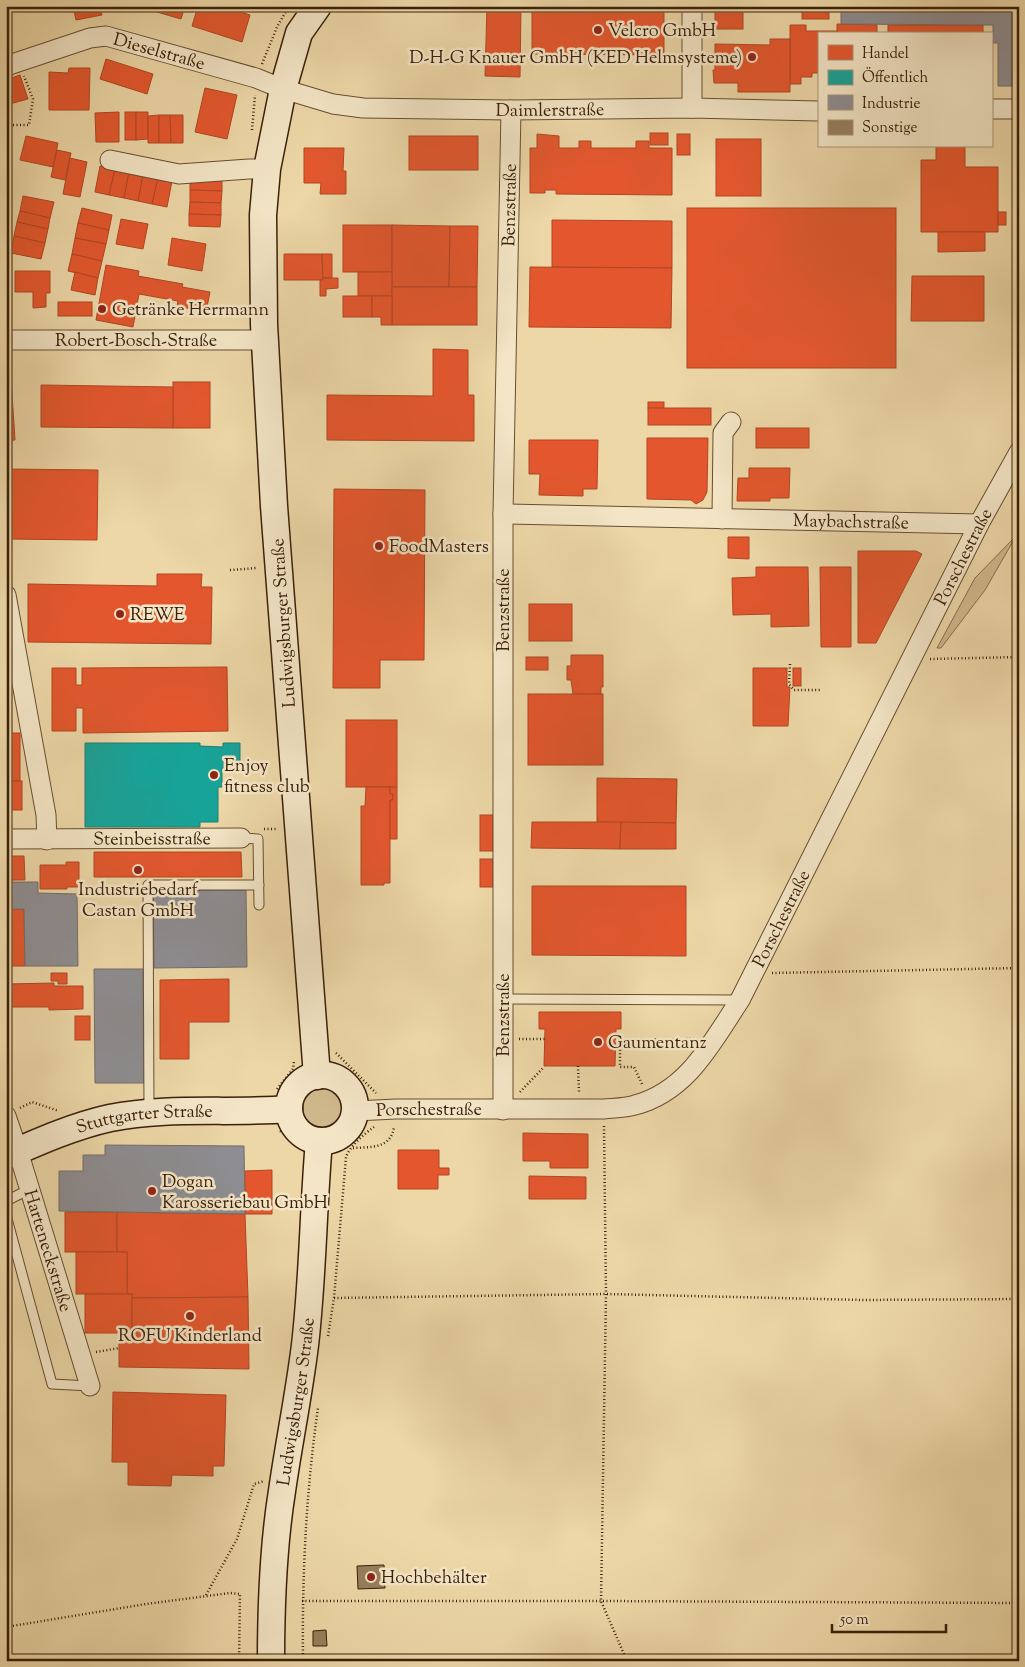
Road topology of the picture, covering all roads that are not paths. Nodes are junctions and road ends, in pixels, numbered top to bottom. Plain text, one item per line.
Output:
1 (318, 6) edge
2 (692, 6) edge
3 (13, 64) edge
4 (283, 89) junction
5 (692, 108) junction
6 (992, 109) edge
7 (1019, 109) edge
8 (511, 110) junction
9 (818, 111) edge
10 (110, 160) dead end
11 (267, 169) junction
12 (6, 340) edge
13 (265, 340) junction
14 (731, 422) dead end
15 (1019, 452) edge
16 (503, 514) junction
17 (722, 519) junction
18 (979, 524) junction
19 (6, 595) edge
20 (250, 838) joint
21 (6, 839) edge
22 (47, 840) junction
23 (259, 885) junction
24 (260, 905) dead end
25 (503, 999) junction
26 (740, 1000) junction
27 (309, 1062) junction
28 (277, 1105) junction
29 (366, 1110) junction
30 (503, 1110) junction
31 (149, 1113) junction
32 (6, 1116) edge
33 (308, 1145) junction
34 (12, 1153) edge
35 (30, 1189) junction
36 (6, 1200) edge
37 (6, 1215) edge
38 (90, 1386) joint
39 (270, 1661) edge

1 - 4 main road, Ludwigsburger Straße
2 - 5 street
3 - 4 street, Dieselstraße
4 - 8 street, Daimlerstraße
4 - 11 main road, Ludwigsburger Straße
5 - 8 street, Daimlerstraße
5 - 9 street, Daimlerstraße
6 - 7 street
8 - 16 street, Benzstraße
10 - 11 street
11 - 13 main road, Ludwigsburger Straße
12 - 13 street, Robert-Bosch-Straße
13 - 27 main road, Ludwigsburger Straße
14 - 17 street
15 - 18 street, Porschestraße
16 - 17 street, Maybachstraße
16 - 25 street, Benzstraße
17 - 18 street, Maybachstraße
18 - 26 street, Porschestraße
19 - 22 street
20 - 22 street, Steinbeisstraße
20 - 23 lane
21 - 22 street, Steinbeisstraße
23 - 24 lane
23 - 31 lane
25 - 26 lane
25 - 30 street, Benzstraße
26 - 30 street, Porschestraße
27 - 28 main road
27 - 29 main road
28 - 31 main road, Stuttgarter Straße
28 - 33 main road
29 - 30 street, Porschestraße
29 - 33 main road
31 - 34 main road, Stuttgarter Straße
32 - 34 street, Harteneckstraße
33 - 39 main road, Ludwigsburger Straße
34 - 35 street, Harteneckstraße
35 - 36 lane
35 - 38 street, Harteneckstraße
37 - 38 lane

